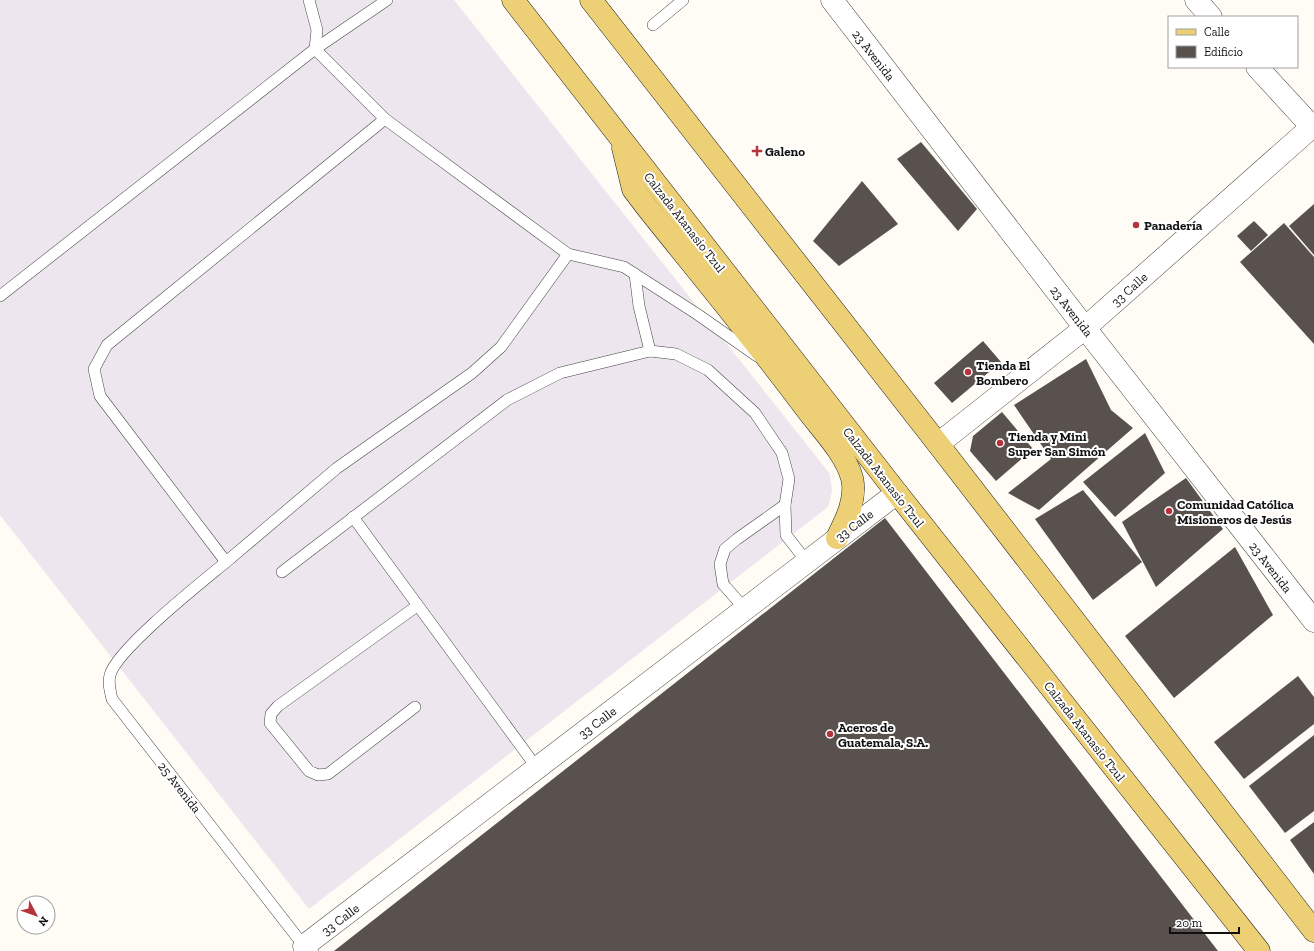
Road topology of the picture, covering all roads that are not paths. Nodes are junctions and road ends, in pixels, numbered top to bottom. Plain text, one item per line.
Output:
1 (309, 0) edge
2 (387, 0) edge
3 (591, 0) edge
4 (683, 0) edge
5 (832, 0) edge
6 (1196, 0) edge
7 (513, 2) edge
8 (1211, 16) edge
9 (653, 25) dead end
10 (315, 49) junction
11 (1258, 68) edge
12 (385, 119) junction
13 (1313, 127) edge
14 (622, 141) junction
15 (568, 254) junction
16 (635, 274) junction
17 (0, 296) edge
18 (1085, 328) junction
19 (650, 351) junction
20 (778, 371) junction
21 (938, 444) junction
22 (896, 493) junction
23 (785, 505) junction
24 (353, 517) junction
25 (837, 538) junction
26 (226, 562) junction
27 (807, 562) junction
28 (282, 572) dead end
29 (418, 606) junction
30 (745, 609) junction
31 (1314, 621) edge
32 (415, 707) dead end
33 (537, 768) junction
34 (1314, 931) edge
35 (303, 949) edge
36 (1259, 951) edge

1 - 10 lane
2 - 10 lane
3 - 21 main road
4 - 9 lane
5 - 18 street, 23 Avenida
6 - 8 street
7 - 14 main road, Calzada Atanasio Tzul
10 - 12 lane
10 - 17 lane
11 - 13 street
12 - 15 lane
12 - 26 lane
13 - 18 street, 33 Calle
14 - 20 main road
14 - 22 main road, Calzada Atanasio Tzul
15 - 16 lane
15 - 26 lane, 25 Avenida
16 - 19 lane
16 - 20 lane
18 - 21 street, 33 Calle
18 - 31 street, 23 Avenida
19 - 23 lane
19 - 24 lane
20 - 25 main road
21 - 34 main road
22 - 25 street, 33 Calle
22 - 36 main road, Calzada Atanasio Tzul
23 - 27 lane
23 - 30 lane
24 - 28 lane
24 - 29 lane
25 - 27 street, 33 Calle
26 - 35 lane, 25 Avenida
27 - 30 street, 33 Calle
29 - 32 lane
29 - 33 lane
30 - 33 street, 33 Calle
33 - 35 street, 33 Calle

